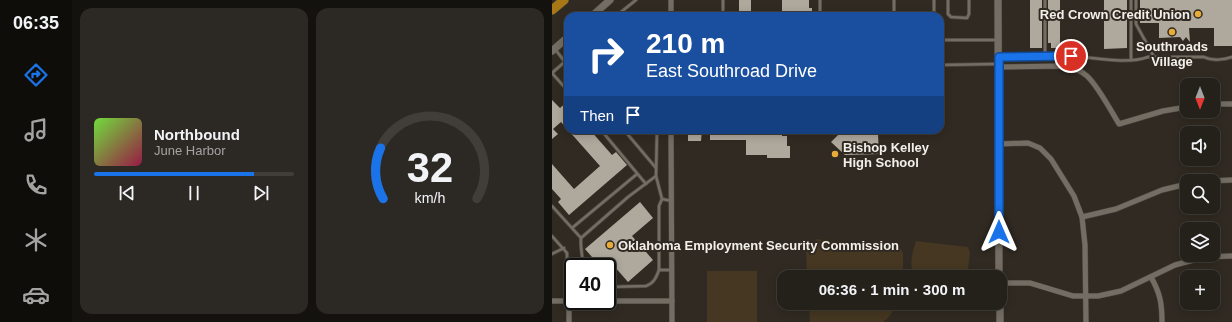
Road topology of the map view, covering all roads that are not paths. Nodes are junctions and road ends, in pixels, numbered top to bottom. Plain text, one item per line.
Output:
1 (564, 0) edge
2 (610, 0) edge
3 (636, 0) edge
4 (671, 0) edge
5 (723, 0) edge
6 (820, 0) edge
7 (894, 0) edge
8 (934, 0) edge
9 (948, 0) edge
10 (969, 0) edge
11 (998, 0) edge
12 (1045, 0) edge
13 (1131, 0) edge
14 (1136, 0) edge
15 (552, 10) edge
16 (723, 10) dead end
17 (596, 12) edge
18 (621, 12) edge
19 (671, 12) edge
20 (820, 12) edge
21 (894, 12) edge
22 (934, 12) edge
23 (564, 40) edge
24 (944, 40) edge
25 (999, 40) junction
26 (553, 50) edge
27 (1045, 57) junction
28 (1154, 57) junction
29 (1232, 57) edge
30 (1131, 60) junction
31 (564, 61) edge
32 (564, 63) edge
33 (999, 63) junction
34 (944, 65) edge
35 (552, 73) edge
36 (564, 86) edge
37 (1220, 104) edge
38 (1232, 104) edge
39 (1180, 108) edge
40 (604, 134) edge
41 (627, 134) edge
42 (657, 134) edge
43 (671, 134) edge
44 (999, 144) junction
45 (656, 168) junction
46 (637, 174) junction
47 (656, 176) junction
48 (1232, 180) edge
49 (1220, 181) edge
50 (646, 184) junction
51 (1180, 186) edge
52 (662, 199) junction
53 (672, 201) junction
54 (552, 206) edge
55 (1082, 217) junction
56 (572, 228) junction
57 (552, 236) edge
58 (581, 238) junction
59 (564, 248) junction
60 (552, 254) edge
61 (1232, 256) edge
62 (567, 258) edge
63 (583, 258) edge
64 (658, 270) junction
65 (672, 270) junction
66 (1000, 270) edge
67 (1151, 277) junction
68 (1007, 283) edge
69 (616, 287) edge
70 (1086, 297) junction
71 (616, 301) edge
72 (672, 301) junction
73 (552, 302) edge
74 (564, 302) edge
75 (569, 310) edge
76 (1000, 310) edge
77 (569, 322) edge
78 (672, 322) edge
79 (1000, 322) edge
80 (1086, 322) edge
81 (1162, 322) edge

1 - 15 highway
2 - 17 street
3 - 18 lane
4 - 19 street
5 - 16 lane
6 - 20 lane
7 - 21 lane
8 - 22 lane
9 - 10 lane
11 - 25 street
12 - 27 lane
13 - 30 lane
14 - 28 lane
23 - 26 street
24 - 25 lane
25 - 33 street
26 - 31 lane
27 - 30 lane
27 - 33 lane
28 - 29 lane
28 - 30 lane
32 - 35 lane
33 - 34 lane
33 - 39 street
33 - 44 street
35 - 36 lane
37 - 38 street
40 - 46 lane
41 - 45 lane
42 - 45 lane
43 - 53 street
44 - 55 street
44 - 66 street
45 - 47 lane
46 - 50 lane
46 - 56 lane
47 - 50 lane
47 - 52 lane
48 - 49 street
50 - 58 lane
51 - 55 street
52 - 53 lane
52 - 64 lane
53 - 65 street
54 - 56 lane
55 - 70 street
56 - 58 lane
57 - 59 lane
58 - 63 lane
59 - 60 lane
59 - 62 lane
61 - 67 street
64 - 65 lane
64 - 69 lane
65 - 72 street
67 - 70 street
67 - 81 street
68 - 70 street
70 - 80 street
71 - 72 street
72 - 78 street
73 - 74 street
75 - 77 street
76 - 79 street

